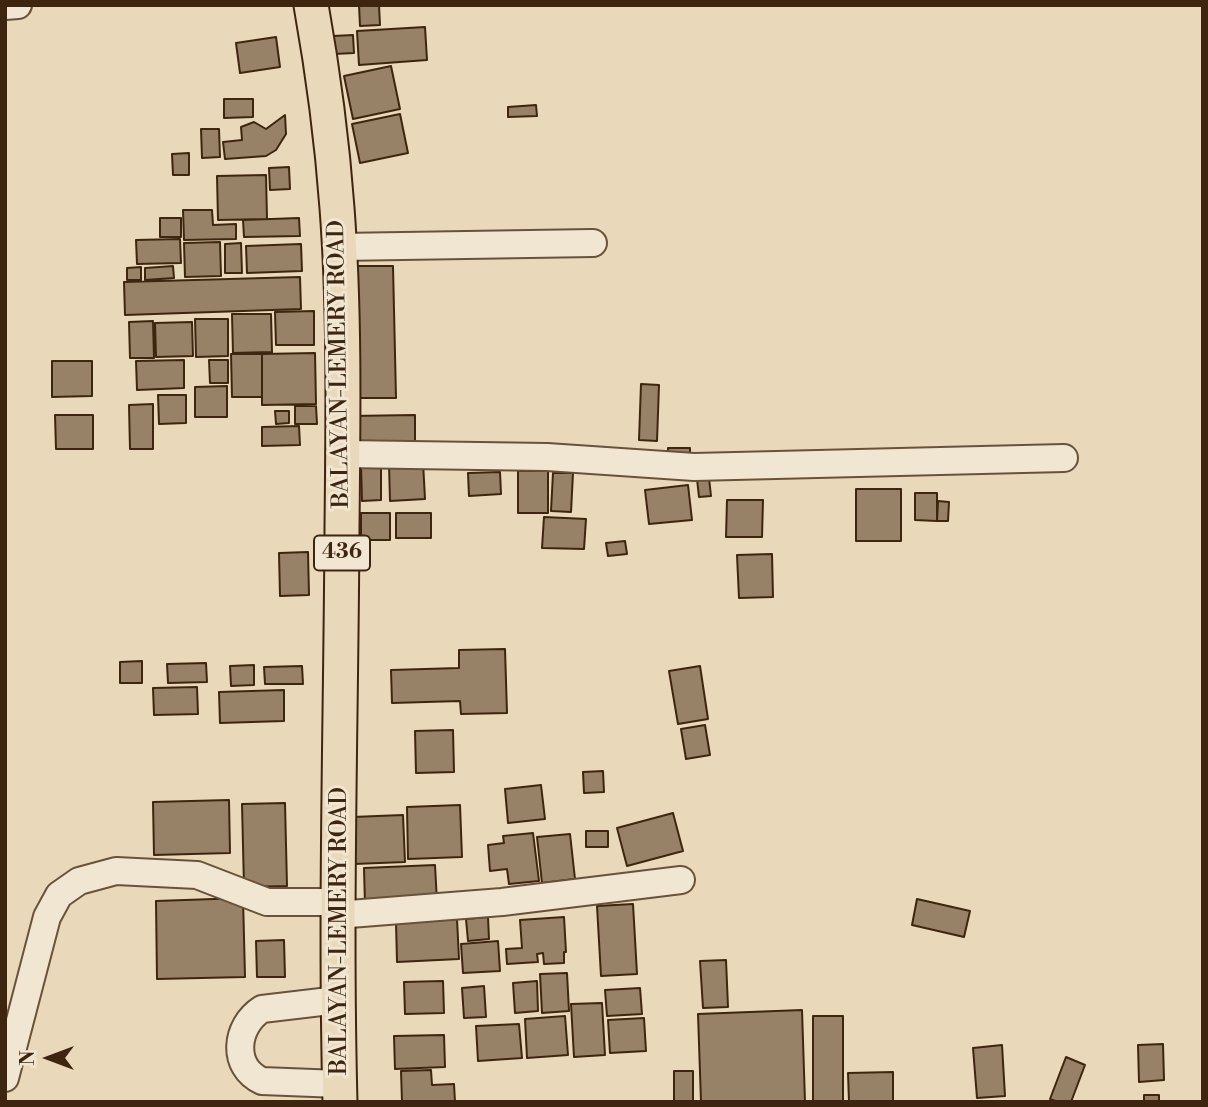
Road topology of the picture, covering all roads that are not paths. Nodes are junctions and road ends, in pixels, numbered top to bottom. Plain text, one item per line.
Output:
1 (18, 5) edge
2 (311, 5) edge
3 (5, 6) edge
4 (593, 243) dead end
5 (339, 247) junction
6 (343, 454) junction
7 (1064, 458) dead end
8 (681, 880) dead end
9 (337, 908) junction
10 (338, 1000) junction
11 (5, 1078) edge
12 (339, 1093) edge

1 - 3 street
2 - 5 main road, BALAYAN-LEMERY ROAD / 436
4 - 5 street
5 - 6 main road, BALAYAN-LEMERY ROAD / 436
6 - 7 street
6 - 9 main road, BALAYAN-LEMERY ROAD / 436
8 - 9 street
9 - 10 main road, BALAYAN-LEMERY ROAD / 436
9 - 11 street
10 - 12 main road, BALAYAN-LEMERY ROAD / 436
10 - 12 street

